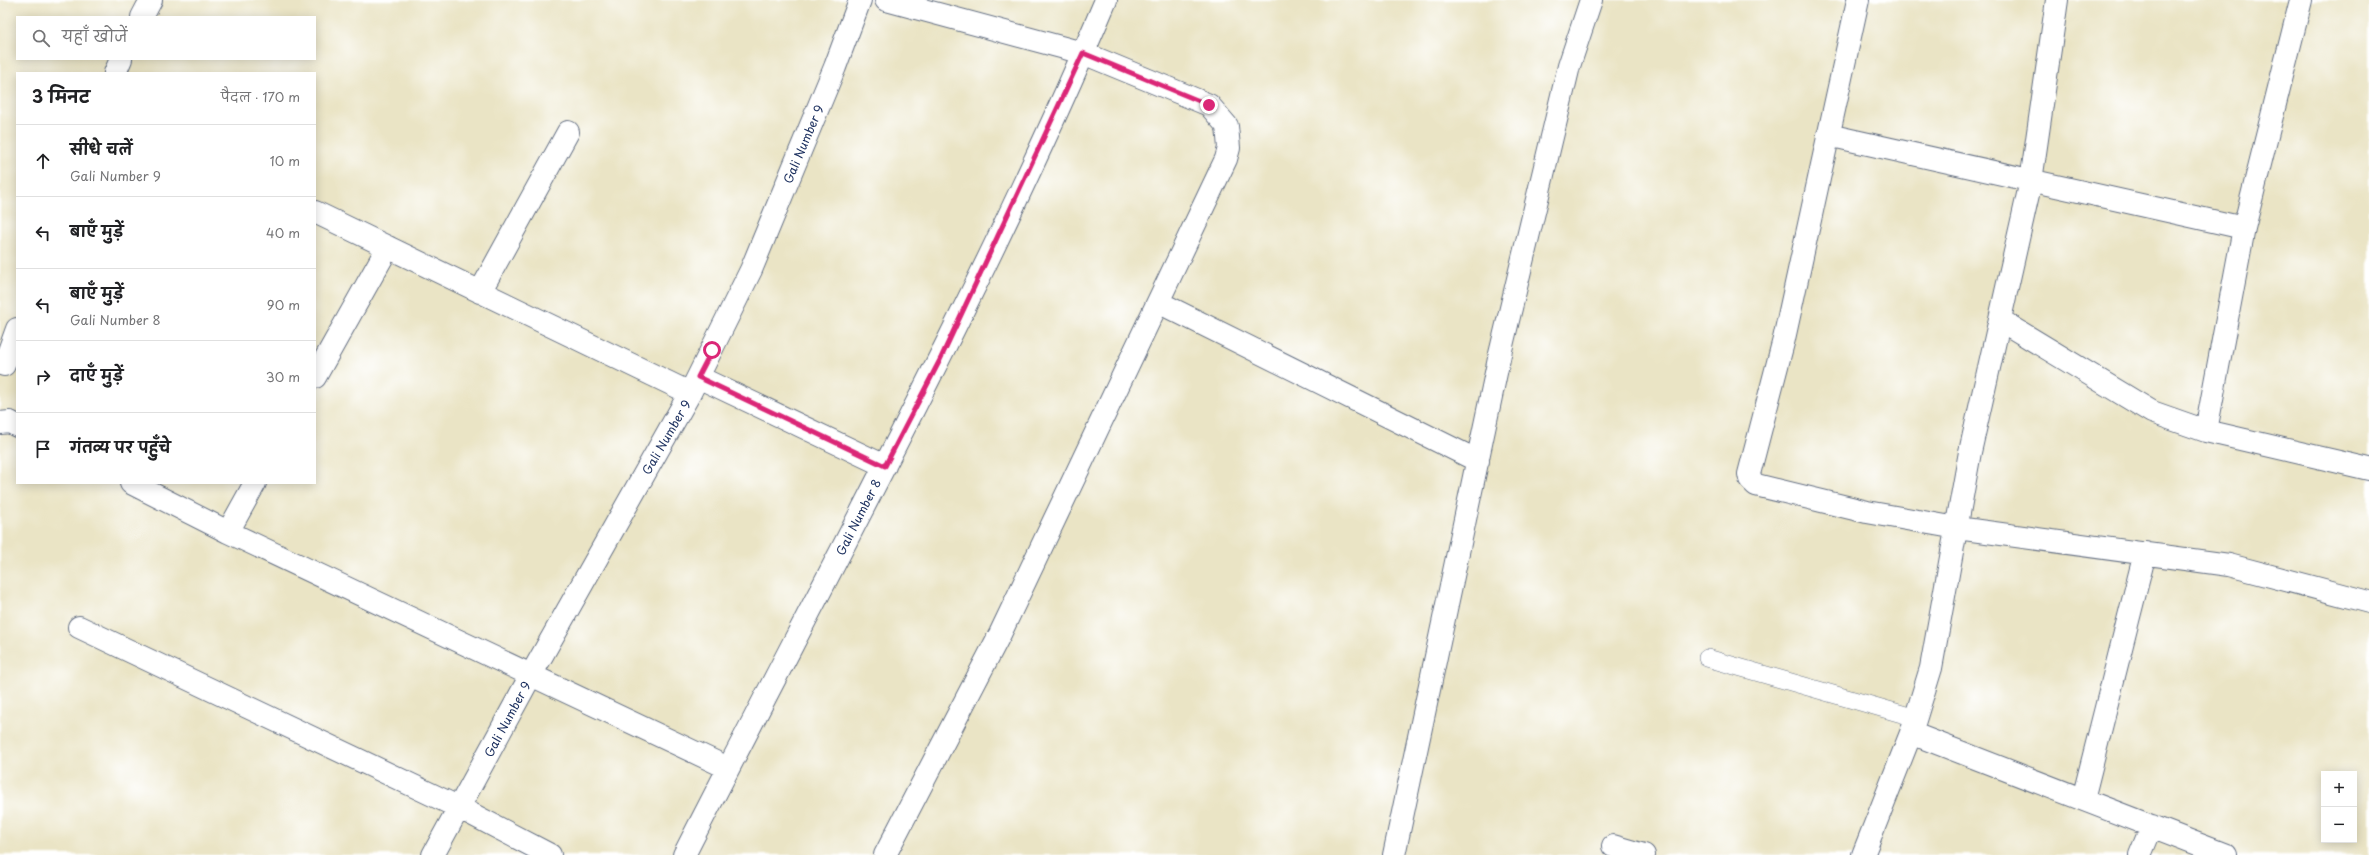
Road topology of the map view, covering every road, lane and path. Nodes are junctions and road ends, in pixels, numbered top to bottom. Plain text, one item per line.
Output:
1 (151, 0) edge
2 (860, 0) edge
3 (886, 0) edge
4 (1106, 0) edge
5 (1591, 0) edge
6 (1858, 0) edge
7 (2057, 0) edge
8 (2301, 0) edge
9 (143, 16) edge
10 (1083, 53) junction
11 (121, 60) edge
12 (115, 72) edge
13 (568, 132) dead end
14 (1828, 135) junction
15 (2032, 181) junction
16 (316, 212) edge
17 (2244, 228) junction
18 (388, 247) junction
19 (480, 292) junction
20 (1158, 302) junction
21 (2000, 320) junction
22 (16, 332) edge
23 (4, 365) dead end
24 (316, 375) edge
25 (694, 385) junction
26 (0, 423) edge
27 (16, 425) edge
28 (2206, 431) junction
29 (1478, 461) junction
30 (885, 466) junction
31 (2369, 469) edge
32 (134, 484) edge
33 (254, 484) edge
34 (1957, 528) junction
35 (228, 532) junction
36 (2144, 553) junction
37 (2369, 602) edge
38 (79, 627) dead end
39 (1707, 658) dead end
40 (531, 675) junction
41 (1914, 726) junction
42 (728, 768) junction
43 (2083, 799) junction
44 (460, 808) junction
45 (2152, 826) junction
46 (1613, 846) dead end
47 (433, 855) edge
48 (550, 855) edge
49 (684, 855) edge
50 (885, 855) edge
51 (1394, 855) edge
52 (1644, 855) edge
53 (1863, 855) edge
54 (2140, 855) edge
55 (2226, 855) edge

1 - 9 street
2 - 25 street, Gali Number 9
3 - 10 street
4 - 10 street, Gali Number 8
5 - 29 street
6 - 14 street
7 - 15 street
8 - 17 street
10 - 20 street
10 - 30 street, Gali Number 8
11 - 12 street
13 - 19 street
14 - 15 street
14 - 34 street
15 - 17 street
15 - 21 street
16 - 18 street
17 - 28 street
18 - 19 street
18 - 24 street
19 - 25 street
20 - 29 street
20 - 50 street
21 - 28 street
21 - 34 street
22 - 23 street
25 - 30 street
25 - 40 street, Gali Number 9
26 - 27 street
28 - 31 street
29 - 51 street
30 - 42 street, Gali Number 8
32 - 35 street
33 - 35 street
34 - 36 street
34 - 41 street
35 - 40 street
36 - 37 street
36 - 43 street
38 - 44 street
39 - 41 lane
40 - 42 street
40 - 44 street, Gali Number 9
41 - 43 street
41 - 53 street
42 - 49 street, Gali Number 8
43 - 45 street
44 - 47 street, Gali Number 9
44 - 48 street
45 - 54 street
45 - 55 street
46 - 52 street

